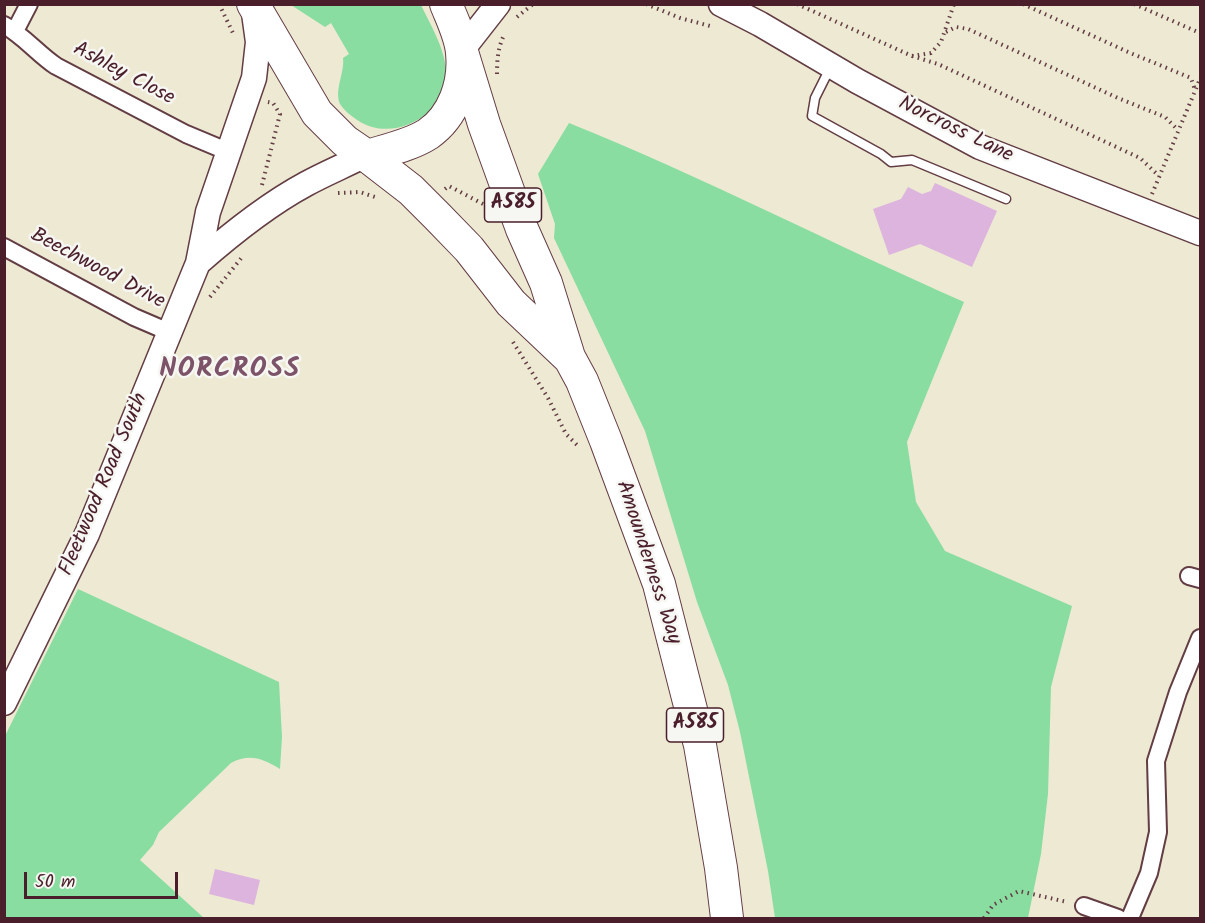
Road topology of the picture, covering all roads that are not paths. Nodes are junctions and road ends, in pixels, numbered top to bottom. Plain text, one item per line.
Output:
1 (29, 4) edge
2 (253, 4) edge
3 (446, 4) edge
4 (721, 4) edge
5 (506, 12) edge
6 (10, 28) edge
7 (462, 51) junction
8 (831, 66) junction
9 (229, 152) junction
10 (366, 156) junction
11 (1006, 199) dead end
12 (1200, 233) edge
13 (4, 247) edge
14 (198, 263) junction
15 (169, 332) junction
16 (569, 357) junction
17 (1200, 638) edge
18 (4, 703) edge
19 (1084, 906) road end
20 (727, 918) edge
21 (1118, 918) edge
22 (1130, 918) edge

1 - 6 street
2 - 9 main road, Fleetwood Road South
2 - 10 highway, A585
3 - 7 highway, A585
4 - 8 main road, Norcross Lane
5 - 7 main road
6 - 9 street, Ashley Close
7 - 10 highway, A585
7 - 16 highway, Amounderness Way / A585
8 - 11 lane
8 - 12 main road, Norcross Lane
9 - 14 main road, Fleetwood Road South
10 - 14 main road, Fleetwood Road South
10 - 16 highway, Amounderness Way / A585
13 - 15 street, Beechwood Drive
14 - 15 main road, Fleetwood Road South
15 - 18 main road, Fleetwood Road South
16 - 20 highway, Amounderness Way / A585
17 - 22 street
19 - 21 street

